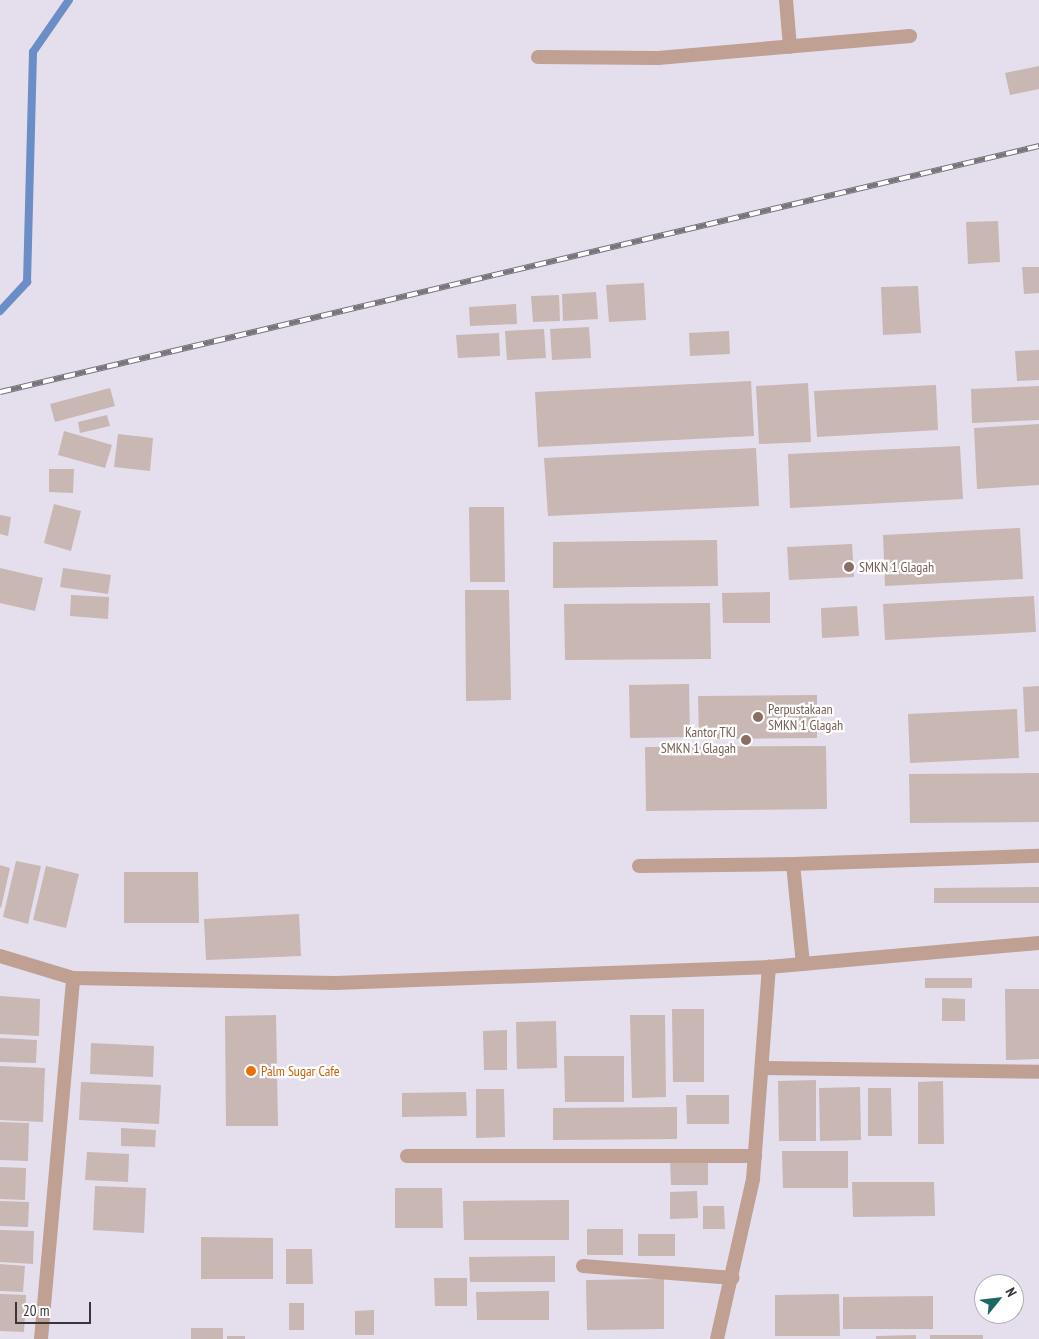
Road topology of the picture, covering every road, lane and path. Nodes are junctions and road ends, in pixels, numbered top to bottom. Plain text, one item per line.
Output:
1 (786, 0) edge
2 (910, 36) dead end
3 (790, 47) junction
4 (538, 58) dead end
5 (1039, 856) edge
6 (793, 864) junction
7 (639, 866) dead end
8 (1039, 943) edge
9 (0, 956) edge
10 (803, 964) junction
11 (769, 967) junction
12 (73, 978) junction
13 (764, 1068) junction
14 (1039, 1072) edge
15 (407, 1156) dead end
16 (755, 1156) junction
17 (583, 1266) dead end
18 (733, 1278) junction
19 (41, 1339) edge
20 (717, 1339) edge

1 - 3 street
2 - 3 street
3 - 4 street
5 - 6 street
6 - 7 street
6 - 10 street
8 - 10 street
9 - 12 street
10 - 11 street
11 - 12 street
11 - 13 street
12 - 19 street
13 - 14 street
13 - 16 street
15 - 16 street
16 - 18 street
17 - 18 street
18 - 20 street

